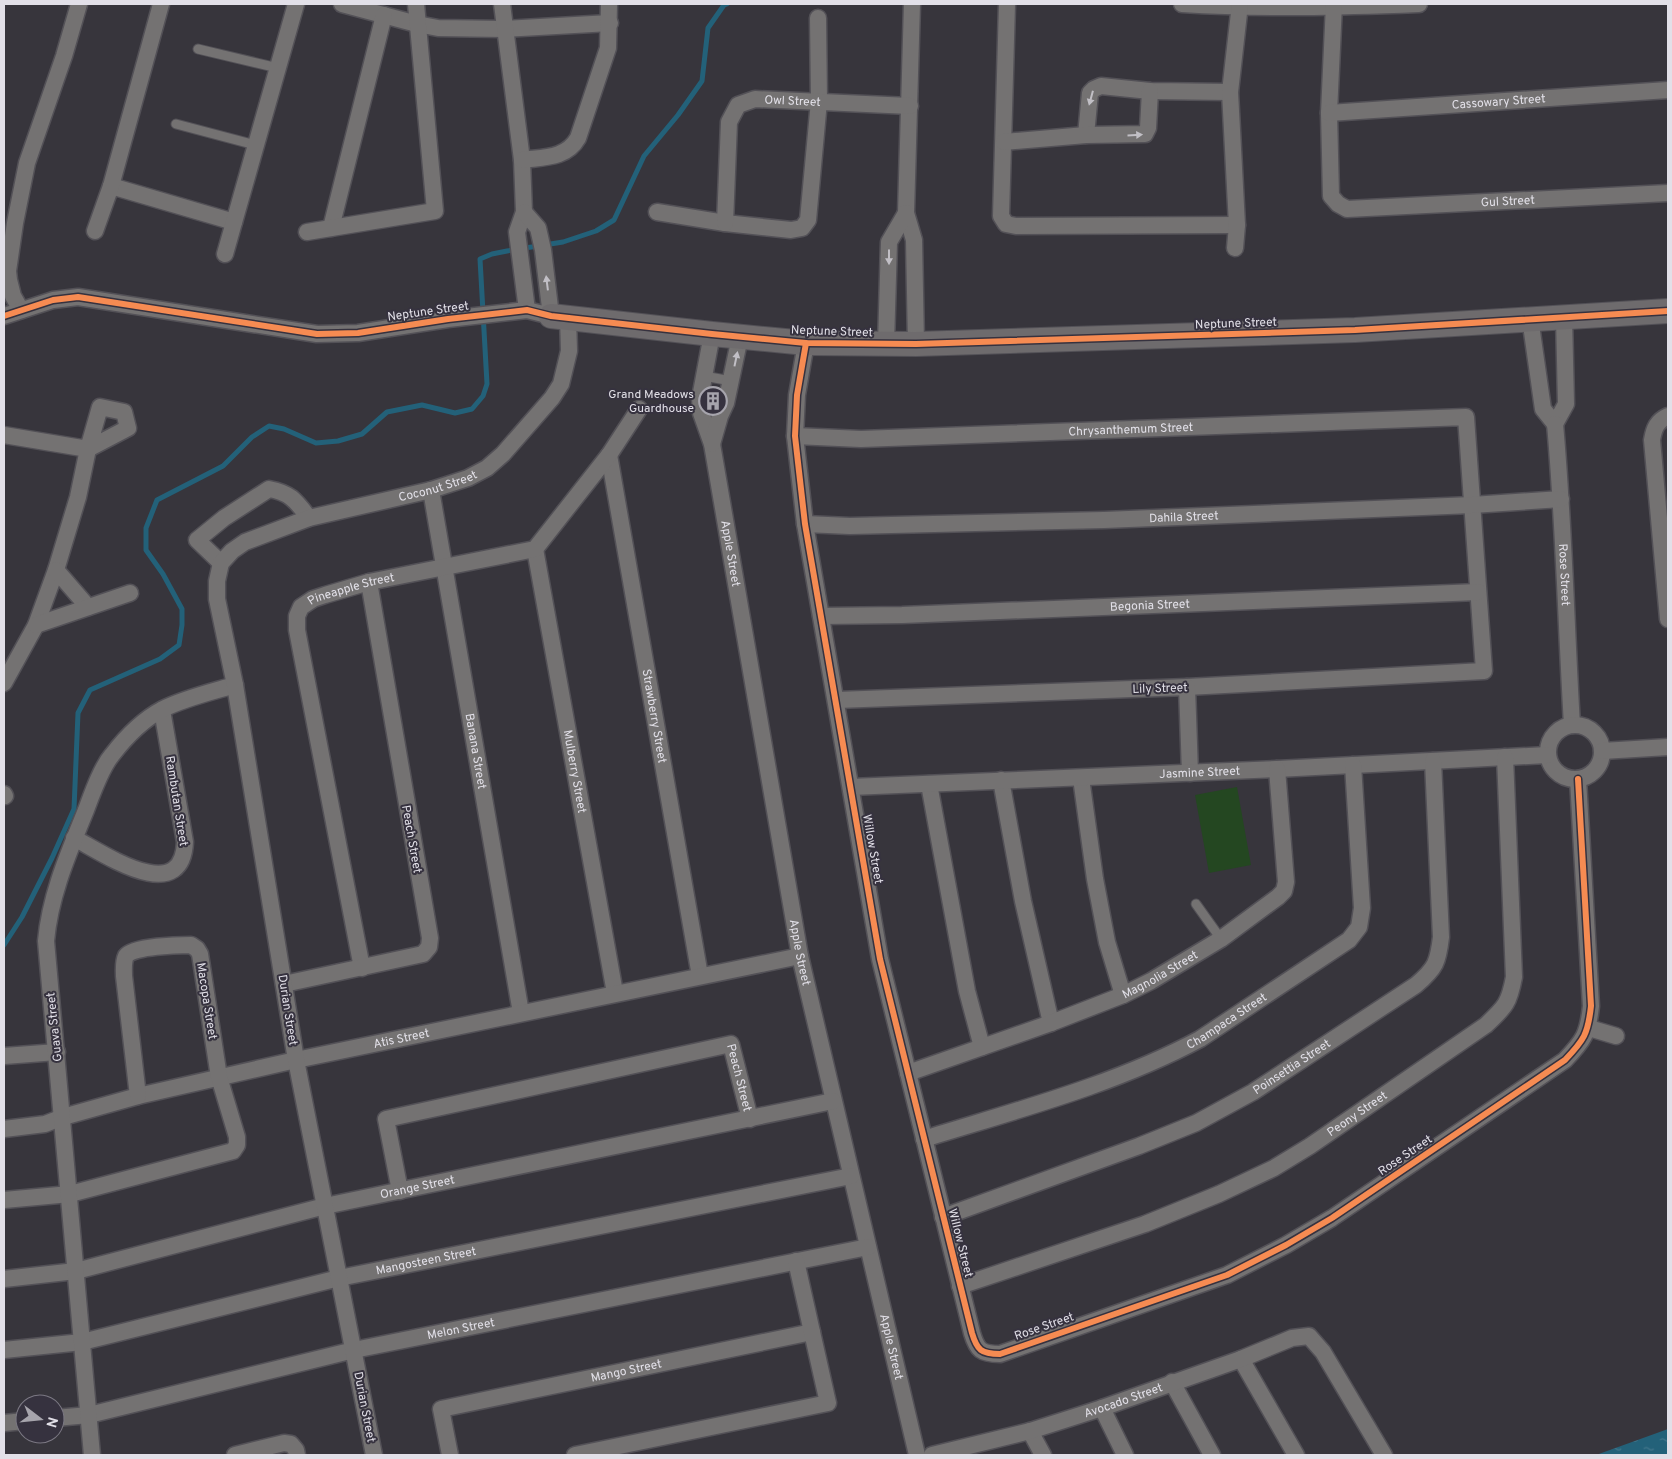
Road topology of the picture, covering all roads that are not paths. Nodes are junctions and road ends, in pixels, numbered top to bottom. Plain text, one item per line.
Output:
1 (79, 4) edge
2 (161, 4) edge
3 (296, 4) edge
4 (342, 4) edge
5 (416, 4) edge
6 (502, 4) edge
7 (609, 4) edge
8 (912, 4) edge
9 (1006, 4) edge
10 (1182, 4) edge
11 (1419, 4) edge
12 (1239, 6) edge
13 (1334, 6) edge
14 (384, 16) junction
15 (818, 18) dead end
16 (610, 23) junction
17 (417, 24) junction
18 (504, 29) junction
19 (198, 49) dead end
20 (278, 68) junction
21 (1668, 90) edge
22 (1150, 91) junction
23 (1230, 92) junction
24 (819, 102) junction
25 (910, 106) junction
26 (1330, 113) junction
27 (176, 124) dead end
28 (1086, 135) junction
29 (1004, 142) junction
30 (256, 145) junction
31 (522, 160) junction
32 (111, 186) junction
33 (1668, 193) edge
34 (524, 212) junction
35 (657, 212) dead end
36 (906, 213) junction
37 (234, 222) junction
38 (725, 223) junction
39 (1237, 225) junction
40 (331, 228) junction
41 (95, 231) dead end
42 (307, 232) dead end
43 (7, 247) edge
44 (1235, 248) dead end
45 (224, 254) dead end
46 (6, 279) edge
47 (21, 310) junction
48 (527, 310) junction
49 (1668, 311) edge
50 (4, 316) edge
51 (560, 317) junction
52 (1564, 317) junction
53 (1530, 318) junction
54 (712, 334) junction
55 (740, 337) junction
56 (806, 343) junction
57 (886, 344) junction
58 (916, 344) junction
59 (1565, 360) junction
60 (1537, 362) junction
61 (704, 376) junction
62 (731, 380) junction
63 (639, 409) dead end
64 (1663, 418) edge
65 (1555, 424) junction
66 (4, 435) edge
67 (795, 436) junction
68 (712, 444) junction
69 (609, 455) junction
70 (431, 490) junction
71 (1561, 499) junction
72 (1472, 505) junction
73 (308, 518) junction
74 (805, 524) junction
75 (535, 549) junction
76 (221, 563) junction
77 (444, 567) junction
78 (56, 570) junction
79 (368, 582) junction
80 (1478, 592) junction
81 (130, 593) dead end
82 (88, 608) junction
83 (821, 616) junction
84 (1668, 619) edge
85 (36, 625) junction
86 (4, 683) edge
87 (235, 685) junction
88 (1186, 687) junction
89 (837, 700) junction
90 (162, 710) junction
91 (1572, 725) junction
92 (1668, 747) edge
93 (1602, 751) junction
94 (1547, 755) junction
95 (1505, 757) junction
96 (1433, 761) junction
97 (1353, 765) junction
98 (1277, 770) junction
99 (1190, 773) junction
100 (1081, 778) junction
101 (1578, 779) junction
102 (1001, 780) junction
103 (929, 784) junction
104 (851, 787) junction
105 (74, 838) junction
106 (1196, 904) dead end
107 (1221, 939) junction
108 (800, 956) junction
109 (362, 968) junction
110 (700, 976) junction
111 (284, 984) junction
112 (614, 993) junction
113 (1123, 995) junction
114 (521, 1013) junction
115 (1051, 1023) junction
116 (1589, 1028) junction
117 (1616, 1036) dead end
118 (982, 1047) junction
119 (57, 1052) junction
120 (4, 1056) edge
121 (296, 1060) junction
122 (908, 1073) junction
123 (220, 1077) junction
124 (138, 1096) junction
125 (833, 1101) junction
126 (63, 1116) junction
127 (750, 1119) junction
128 (4, 1129) edge
129 (924, 1140) junction
130 (851, 1176) junction
131 (400, 1191) junction
132 (70, 1194) junction
133 (4, 1200) edge
134 (326, 1206) junction
135 (943, 1217) junction
136 (868, 1247) junction
137 (796, 1261) junction
138 (76, 1271) junction
139 (339, 1278) junction
140 (4, 1279) edge
141 (960, 1286) junction
142 (812, 1332) junction
143 (82, 1342) junction
144 (4, 1350) edge
145 (354, 1350) junction
146 (981, 1351) joint
147 (1241, 1359) junction
148 (1172, 1382) junction
149 (1102, 1408) junction
150 (89, 1415) junction
151 (65, 1417) edge
152 (1030, 1431) junction
153 (92, 1455) edge
154 (235, 1455) edge
155 (297, 1455) edge
156 (374, 1455) edge
157 (450, 1455) edge
158 (575, 1455) edge
159 (917, 1455) edge
160 (932, 1455) edge
161 (1042, 1455) edge
162 (1125, 1455) edge
163 (1212, 1455) edge
164 (1296, 1455) edge
165 (1384, 1455) edge

1 - 43 street
2 - 32 street
3 - 20 street
4 - 14 street
5 - 17 street
6 - 18 street
7 - 16 street
8 - 25 street
9 - 29 street
10 - 12 street
11 - 13 street
12 - 13 street
12 - 23 street
13 - 26 street
14 - 17 street
14 - 40 street
15 - 24 street
16 - 18 street
16 - 31 street
17 - 18 street
17 - 40 street
18 - 31 street
19 - 20 lane
20 - 30 street
21 - 26 street, Cassowary Street
22 - 23 street
28 -> 22 street
22 -> 28 street
23 - 39 street
24 - 25 street, Owl Street
24 - 38 street, Owl Street
24 - 38 street
25 - 36 street
26 - 33 street, Gul Street
27 - 30 lane
28 - 29 street
29 - 39 street
30 - 37 street
31 - 34 street
32 - 37 street
32 - 41 street
34 - 48 street
51 -> 34 street, Coconut Street
35 - 38 street
36 -> 57 street
36 - 58 street
37 - 45 street
39 - 44 street
40 - 42 street
43 - 46 street
46 - 47 street
47 - 48 street, Neptune Street
47 - 50 street, Neptune Street
48 - 51 street, Neptune Street
49 - 52 street, Neptune Street
51 - 54 street, Neptune Street
51 - 70 street, Coconut Street
52 - 53 street, Neptune Street
52 - 59 street
53 - 58 street, Neptune Street
53 - 60 street, Rose Street
54 - 55 street, Neptune Street
54 - 61 street, Apple Street
55 - 56 street, Neptune Street
62 -> 55 street, Apple Street
56 - 57 street, Neptune Street
56 - 67 street, Willow Street
57 - 58 street, Neptune Street
59 - 60 street
59 - 65 street
60 - 65 street, Rose Street
61 - 62 lane
61 - 68 street, Apple Street
62 - 68 street, Apple Street
63 - 69 street
64 - 84 street
65 - 71 street, Rose Street
66 - 78 street
67 - 72 street, Chrysanthemum Street
67 - 74 street, Willow Street
68 - 108 street, Apple Street
69 - 75 street
69 - 110 street, Strawberry Street
70 - 73 street, Coconut Street
70 - 77 street, Banana Street
71 - 72 street, Dahila Street
71 - 91 street, Rose Street
72 - 74 street, Dahila Street
72 - 80 street
73 - 76 street, Coconut Street
73 - 76 street
74 - 83 street, Willow Street
75 - 77 street, Pineapple Street
75 - 112 street, Mulberry Street
76 - 87 street, Durian Street
77 - 79 street, Pineapple Street
77 - 114 street, Banana Street
78 - 82 street
78 - 85 street
79 - 109 street, Pineapple Street
79 - 109 street, Peach Street
80 - 83 street, Begonia Street
80 - 88 street, Lily Street
81 - 82 street
82 - 85 street
83 - 89 street, Willow Street
85 - 86 street
87 - 90 street, Guava Street
87 - 111 street, Durian Street
88 - 89 street, Lily Street
88 - 99 street
89 - 104 street, Willow Street
90 - 105 street, Guava Street
90 - 105 street, Rambutan Street
91 - 93 street
91 - 94 street
92 - 93 street
93 - 101 street
94 - 95 street, Jasmine Street
94 - 101 street
95 - 96 street, Jasmine Street
95 - 141 street, Peony Street
96 - 97 street, Jasmine Street
96 - 135 street, Poinsettia Street
97 - 98 street, Jasmine Street
97 - 129 street, Champaca Street
98 - 99 street, Jasmine Street
98 - 107 street, Magnolia Street
99 - 100 street, Jasmine Street
100 - 102 street, Jasmine Street
100 - 113 street
101 - 116 street, Rose Street
102 - 103 street, Jasmine Street
102 - 115 street
103 - 104 street, Jasmine Street
103 - 118 street
104 - 122 street, Willow Street
105 - 119 street, Guava Street
106 - 107 lane
107 - 113 street, Magnolia Street
108 - 110 street, Atis Street
108 - 125 street, Apple Street
109 - 111 street, Peach Street
110 - 112 street, Atis Street
111 - 121 street, Durian Street
112 - 114 street, Atis Street
113 - 115 street, Magnolia Street
114 - 121 street, Atis Street
115 - 118 street, Magnolia Street
116 - 117 street
116 - 146 street, Rose Street
118 - 122 street, Magnolia Street
119 - 120 street
119 - 126 street, Guava Street
121 - 123 street, Atis Street
121 - 134 street, Durian Street
122 - 129 street, Willow Street
123 - 124 street, Atis Street
123 - 124 street, Macopa Street
123 - 132 street, Macopa Street
124 - 126 street, Atis Street
125 - 127 street, Orange Street
125 - 130 street, Apple Street
126 - 128 street, Atis Street
126 - 132 street, Guava Street
127 - 131 street, Orange Street
127 - 131 street, Peach Street
129 - 135 street, Willow Street
130 - 136 street, Apple Street
130 - 139 street, Mangosteen Street
131 - 134 street, Orange Street
132 - 133 street
132 - 138 street, Guava Street
134 - 138 street, Orange Street
134 - 139 street, Durian Street
135 - 141 street, Willow Street
136 - 137 street, Melon Street
136 - 159 street, Apple Street
137 - 142 street
137 - 145 street, Melon Street
138 - 140 street, Orange Street
138 - 143 street, Guava Street
139 - 143 street, Mangosteen Street
139 - 145 street, Durian Street
141 - 146 street, Willow Street
142 - 157 street, Mango Street
142 - 158 street
143 - 144 street, Mangosteen Street
143 - 150 street, Guava Street
145 - 150 street, Melon Street
145 - 156 street, Durian Street
147 - 148 street, Avocado Street
147 - 164 street
147 - 165 street, Avocado Street
148 - 149 street, Avocado Street
148 - 163 street
149 - 152 street, Avocado Street
149 - 162 street
150 - 151 street, Melon Street
150 - 153 street, Guava Street
152 - 160 street, Avocado Street
152 - 161 street
154 - 155 street

